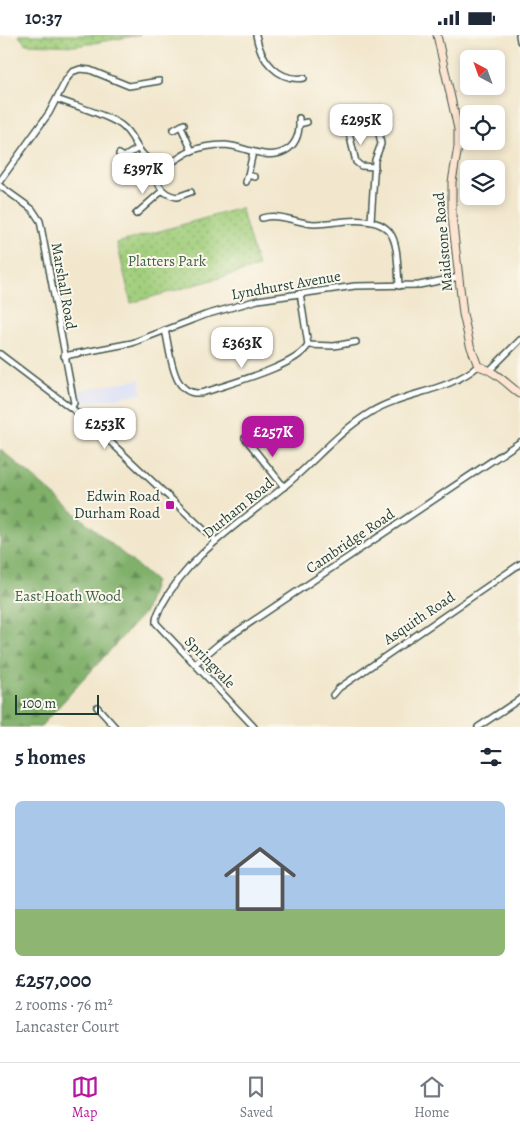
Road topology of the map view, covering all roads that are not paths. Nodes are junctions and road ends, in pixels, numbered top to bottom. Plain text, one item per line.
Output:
1 (256, 35) edge
2 (437, 35) edge
3 (519, 35) edge
4 (520, 41) edge
5 (304, 78) dead end
6 (159, 81) dead end
7 (57, 99) junction
8 (376, 118) dead end
9 (306, 122) dead end
10 (347, 125) dead end
11 (173, 130) dead end
12 (137, 149) junction
13 (192, 151) junction
14 (253, 152) junction
15 (157, 163) junction
16 (126, 165) dead end
17 (375, 167) junction
18 (248, 175) junction
19 (255, 177) dead end
20 (0, 181) edge
21 (246, 182) dead end
22 (0, 187) edge
23 (162, 191) junction
24 (191, 192) dead end
25 (136, 214) dead end
26 (262, 218) dead end
27 (371, 221) junction
28 (459, 277) junction
29 (398, 286) junction
30 (300, 293) junction
31 (165, 330) junction
32 (520, 339) edge
33 (356, 342) dead end
34 (308, 345) junction
35 (0, 355) edge
36 (64, 356) junction
37 (478, 366) junction
38 (490, 370) junction
39 (520, 394) edge
40 (72, 407) junction
41 (245, 438) dead end
42 (520, 442) edge
43 (284, 487) junction
44 (216, 541) junction
45 (520, 564) edge
46 (158, 613) joint
47 (195, 664) junction
48 (333, 695) dead end
49 (520, 699) edge
50 (97, 707) dead end
51 (115, 727) edge
52 (254, 727) edge
53 (478, 727) edge

1 - 5 street
2 - 28 street, Maidstone Road
3 - 4 street
6 - 7 street
7 - 12 street
7 - 20 street
8 - 17 street
9 - 14 street
10 - 17 street
11 - 13 street
12 - 15 street
12 - 16 street
13 - 14 street
13 - 15 street
14 - 18 street
15 - 23 street
17 - 27 street
18 - 19 street
18 - 21 street
22 - 36 street, Marshall Road
23 - 24 street
23 - 25 street
26 - 27 street
27 - 29 street
28 - 29 street, Lyndhurst Avenue
28 - 37 street, Maidstone Road
29 - 30 street, Lyndhurst Avenue
30 - 31 street, Lyndhurst Avenue
30 - 34 street
31 - 34 street
31 - 36 street, Lyndhurst Avenue
32 - 38 street
33 - 34 street
35 - 40 street
36 - 40 street, Marshall Road
37 - 38 street
37 - 43 street, Durham Road
38 - 39 street
40 - 44 street
41 - 43 street
42 - 47 street, Cambridge Road
43 - 44 street, Durham Road
44 - 46 street, Durham Road
45 - 48 street, Asquith Road
46 - 47 street, Springvale
47 - 52 street, Springvale
49 - 53 street
50 - 51 street

